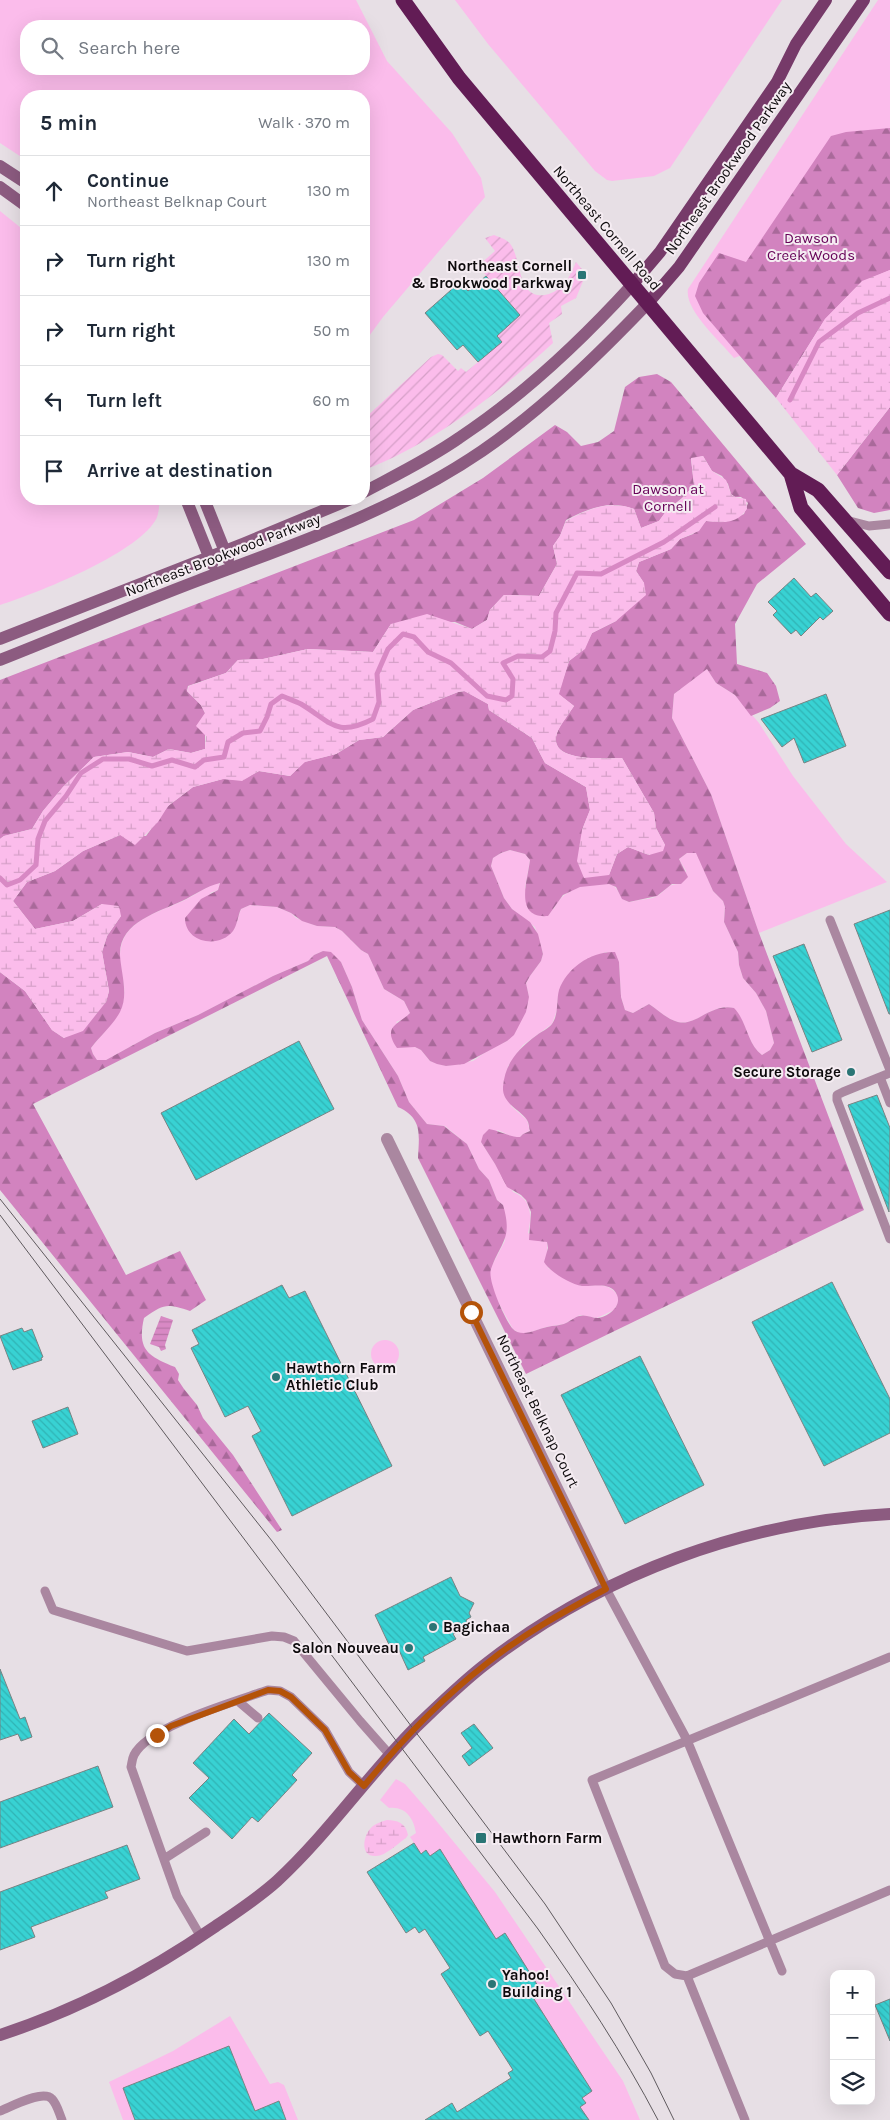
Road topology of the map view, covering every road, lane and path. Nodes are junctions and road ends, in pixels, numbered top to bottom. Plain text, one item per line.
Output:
1 (403, 0) edge
2 (826, 0) edge
3 (864, 0) edge
4 (0, 166) edge
5 (20, 180) edge
6 (0, 187) edge
7 (20, 202) edge
8 (632, 285) junction
9 (648, 303) junction
10 (791, 474) junction
11 (370, 489) edge
12 (188, 505) edge
13 (206, 505) edge
14 (336, 505) edge
15 (846, 520) junction
16 (890, 524) edge
17 (225, 551) junction
18 (209, 557) junction
19 (232, 568) junction
20 (890, 572) edge
21 (216, 574) junction
22 (890, 614) edge
23 (0, 639) edge
24 (0, 660) edge
25 (830, 920) dead end
26 (890, 1072) edge
27 (880, 1077) junction
28 (890, 1103) edge
29 (387, 1139) dead end
30 (886, 1219) edge
31 (890, 1239) edge
32 (890, 1514) edge
33 (606, 1589) junction
34 (46, 1591) dead end
35 (890, 1657) edge
36 (238, 1701) junction
37 (258, 1718) dead end
38 (687, 1740) junction
39 (390, 1754) junction
40 (364, 1786) junction
41 (206, 1832) dead end
42 (164, 1859) junction
43 (890, 1890) edge
44 (201, 1937) junction
45 (769, 1940) junction
46 (782, 1971) dead end
47 (686, 1976) junction
48 (0, 2035) edge
49 (0, 2111) edge
50 (62, 2120) edge
51 (745, 2120) edge

1 - 8 highway, Northeast Cornell Road
2 - 8 main road, Northeast Brookwood Parkway
3 - 9 main road, Northeast Brookwood Parkway
4 - 5 main road
6 - 7 main road
8 - 9 highway, Northeast Cornell Road
8 - 11 main road, Northeast Brookwood Parkway
9 - 10 highway, Northeast Cornell Road
9 - 19 main road, Northeast Brookwood Parkway
10 - 15 highway, Northeast Cornell Road
10 - 22 highway, Northeast Cornell Road
12 - 18 main road
13 - 17 main road
14 - 17 main road, Northeast Brookwood Parkway
15 - 16 lane
15 - 20 highway, Northeast Cornell Road
17 - 18 main road, Northeast Brookwood Parkway
17 - 19 main road
18 - 21 main road
18 - 23 main road, Northeast Brookwood Parkway
19 - 21 main road, Northeast Brookwood Parkway
21 - 24 main road, Northeast Brookwood Parkway
25 - 26 lane
26 - 27 lane
27 - 28 lane
27 - 30 lane
29 - 33 street, Northeast Belknap Court
30 - 31 lane
32 - 33 main road
33 - 38 lane
33 - 39 main road
34 - 39 lane
35 - 38 lane
36 - 37 lane
36 - 40 lane
36 - 42 lane
38 - 45 lane
38 - 47 lane
39 - 40 main road
40 - 44 main road
41 - 42 lane
42 - 44 lane
43 - 45 lane
44 - 48 main road
45 - 46 lane
45 - 47 lane
47 - 51 lane
49 - 50 lane

